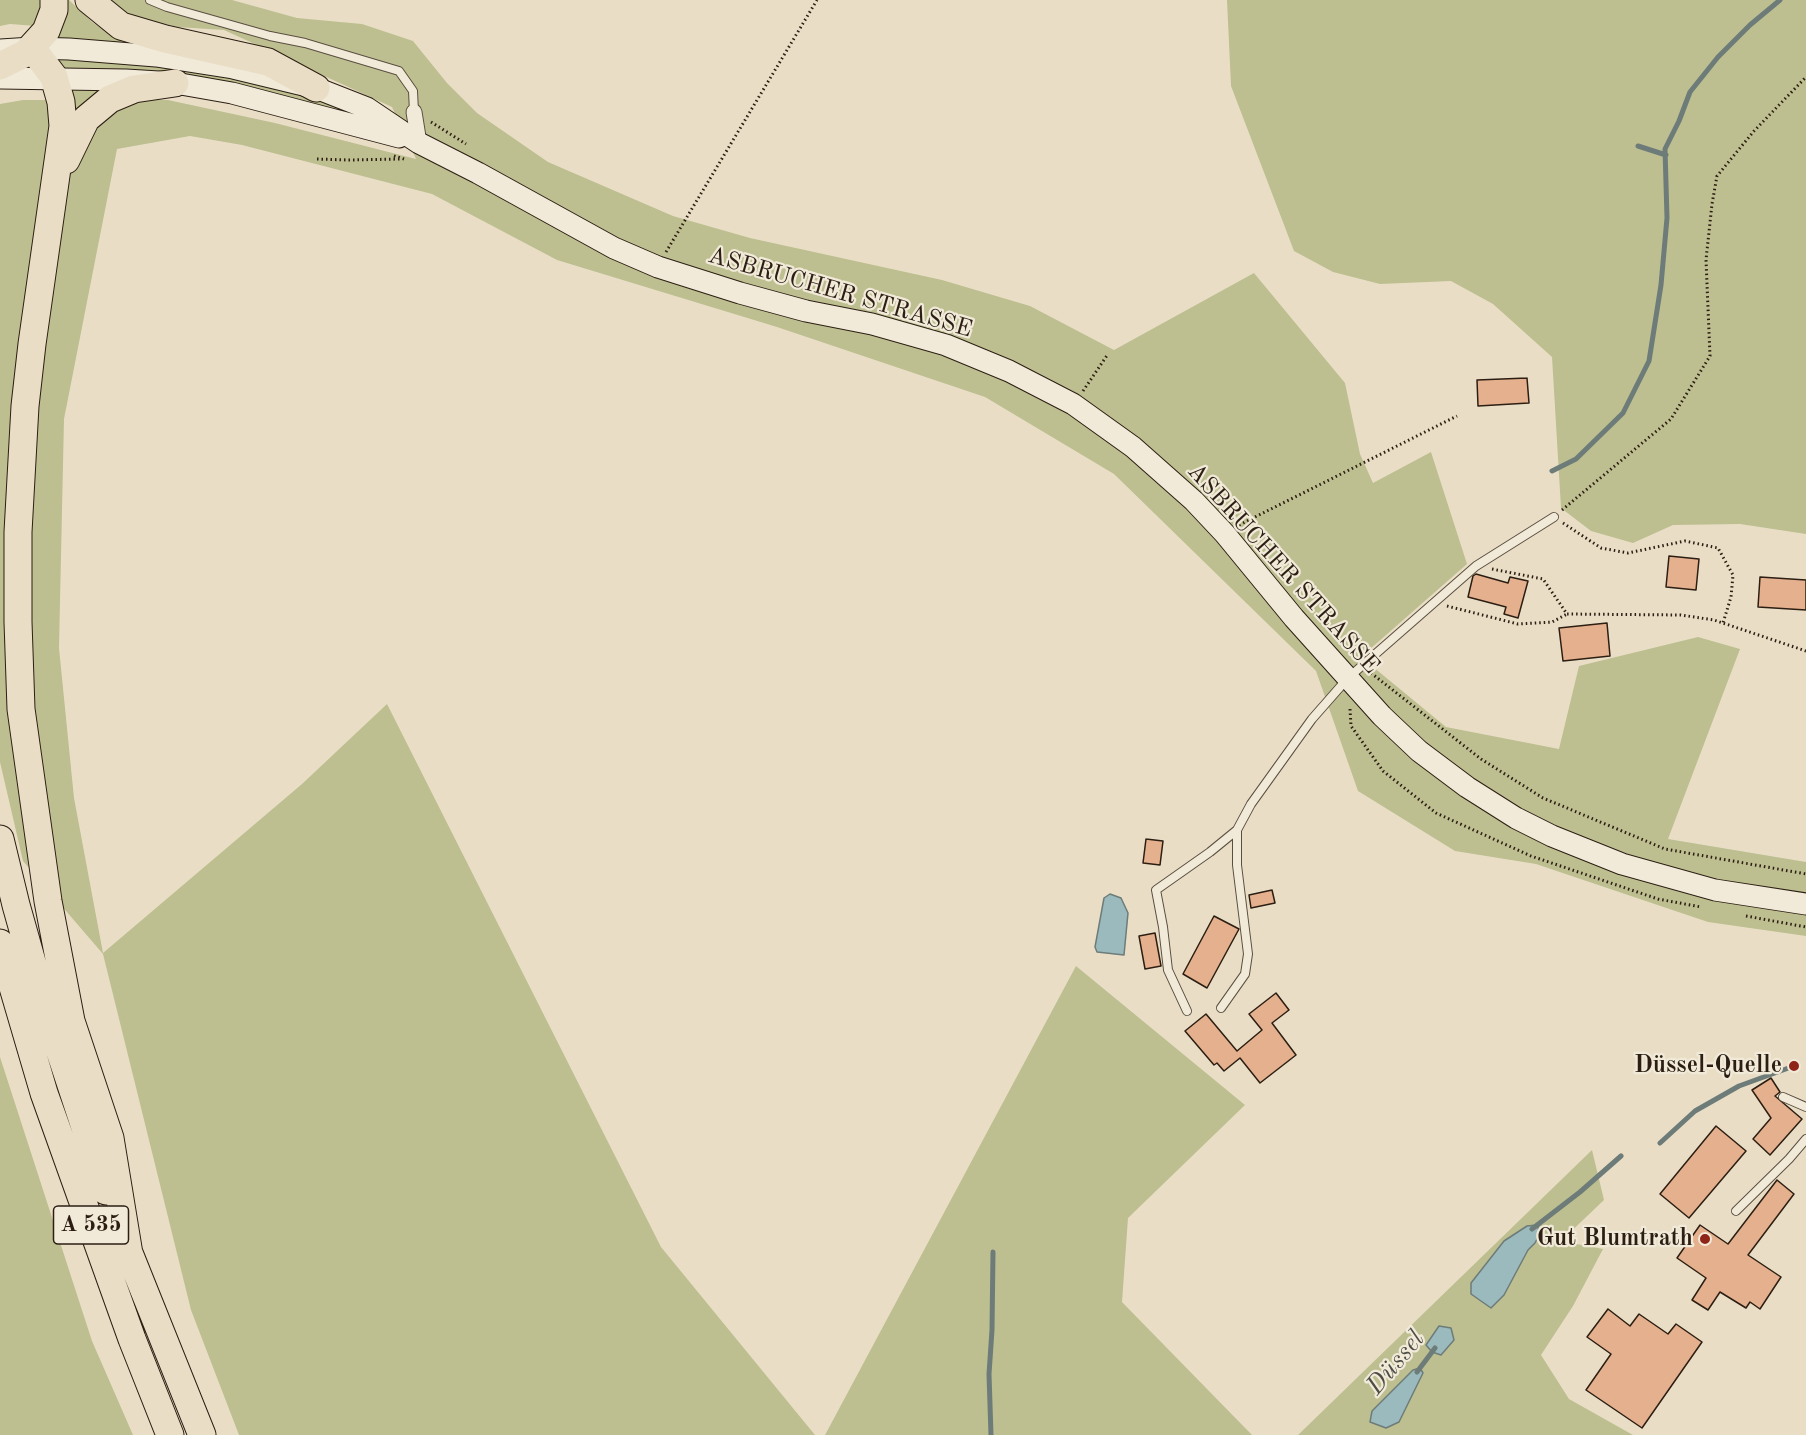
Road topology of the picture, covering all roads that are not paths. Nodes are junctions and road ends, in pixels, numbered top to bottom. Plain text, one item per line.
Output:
1 (54, 0) edge
2 (89, 0) edge
3 (150, 0) edge
4 (32, 48) junction
5 (0, 50) edge
6 (0, 66) edge
7 (54, 77) junction
8 (0, 78) edge
9 (175, 83) junction
10 (316, 88) junction
11 (414, 112) joint
12 (419, 144) junction
13 (56, 180) junction
14 (1554, 517) road end
15 (1354, 671) junction
16 (1237, 830) junction
17 (0, 839) edge
18 (1806, 904) edge
19 (0, 943) edge
20 (0, 981) edge
21 (1221, 1008) dead end
22 (1188, 1011) dead end
23 (19, 1013) junction
24 (1783, 1097) dead end
25 (1806, 1107) edge
26 (1806, 1139) edge
27 (1736, 1211) dead end
28 (129, 1254) junction
29 (170, 1435) edge
30 (202, 1435) edge

1 - 4 highway
2 - 10 highway
3 - 11 lane
4 - 5 main road, ASBRUCHER STRASSE
4 - 6 highway
4 - 7 highway
4 - 10 main road, ASBRUCHER STRASSE
7 - 8 main road, ASBRUCHER STRASSE
7 - 9 main road, ASBRUCHER STRASSE
7 - 13 highway
9 - 12 main road, ASBRUCHER STRASSE
9 - 13 highway
10 - 12 main road, ASBRUCHER STRASSE
11 - 12 street
12 - 15 main road, ASBRUCHER STRASSE
13 - 28 highway
14 - 15 lane
15 - 16 lane
15 - 18 main road, ASBRUCHER STRASSE
16 - 21 lane
16 - 22 lane
17 - 28 highway, A 535
19 - 23 highway, A 535
20 - 23 highway
23 - 29 highway, A 535
24 - 25 lane
26 - 27 lane
28 - 30 highway, A 535

